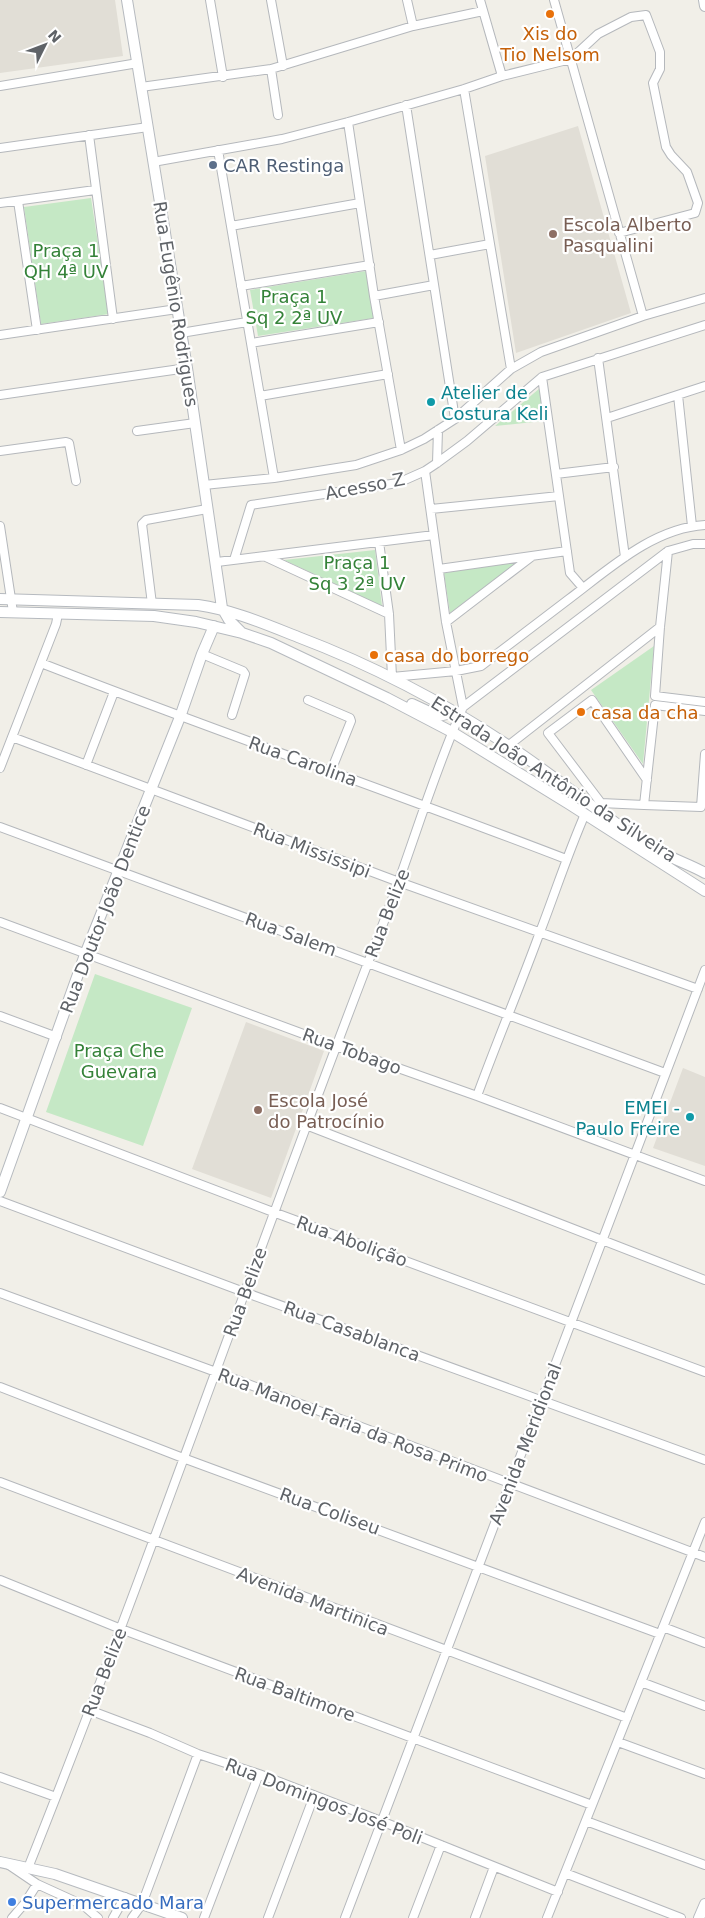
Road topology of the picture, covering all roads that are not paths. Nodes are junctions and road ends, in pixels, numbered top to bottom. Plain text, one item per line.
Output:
1 (127, 0) edge
2 (210, 0) edge
3 (271, 0) edge
4 (407, 0) edge
5 (480, 0) edge
6 (554, 0) edge
7 (704, 0) edge
8 (705, 6) edge
9 (484, 11) junction
10 (413, 26) junction
11 (571, 59) junction
12 (138, 63) junction
13 (283, 66) junction
14 (271, 69) junction
15 (502, 76) junction
16 (223, 77) junction
17 (0, 86) edge
18 (141, 87) junction
19 (464, 89) junction
20 (406, 105) junction
21 (278, 116) dead end
22 (348, 122) junction
23 (148, 127) junction
24 (89, 135) junction
25 (0, 148) edge
26 (218, 150) junction
27 (153, 162) junction
28 (95, 190) junction
29 (18, 201) junction
30 (0, 203) edge
31 (360, 204) junction
32 (231, 226) junction
33 (619, 233) junction
34 (490, 244) junction
35 (430, 254) junction
36 (370, 265) junction
37 (434, 285) junction
38 (241, 286) junction
39 (374, 296) junction
40 (705, 298) edge
41 (177, 309) junction
42 (643, 316) junction
43 (113, 318) junction
44 (248, 322) junction
45 (379, 322) junction
46 (705, 325) edge
47 (37, 330) junction
48 (181, 334) junction
49 (0, 335) edge
50 (251, 343) junction
51 (598, 358) junction
52 (187, 368) junction
53 (511, 369) junction
54 (388, 374) junction
55 (542, 377) junction
56 (705, 386) edge
57 (0, 395) edge
58 (678, 395) junction
59 (260, 396) junction
60 (607, 418) junction
61 (455, 419) junction
62 (195, 423) junction
63 (438, 430) junction
64 (137, 431) dead end
65 (0, 450) edge
66 (402, 450) junction
67 (438, 463) junction
68 (614, 467) junction
69 (425, 471) junction
70 (556, 474) junction
71 (274, 478) junction
72 (76, 481) dead end
73 (204, 485) junction
74 (559, 496) junction
75 (207, 509) junction
76 (430, 509) junction
77 (705, 525) edge
78 (0, 526) edge
79 (692, 526) junction
80 (434, 535) junction
81 (379, 542) junction
82 (705, 544) edge
83 (567, 551) junction
84 (668, 551) junction
85 (264, 556) junction
86 (533, 556) junction
87 (625, 557) junction
88 (234, 560) junction
89 (216, 562) junction
90 (439, 568) junction
91 (583, 588) junction
92 (0, 599) edge
93 (11, 600) junction
94 (41, 600) junction
95 (86, 602) junction
96 (152, 604) junction
97 (222, 608) junction
98 (0, 612) edge
99 (13, 612) junction
100 (41, 614) junction
101 (58, 614) junction
102 (86, 614) junction
103 (389, 614) junction
104 (446, 622) junction
105 (214, 626) junction
106 (660, 627) junction
107 (242, 633) junction
108 (202, 654) junction
109 (41, 663) junction
110 (456, 671) junction
111 (392, 677) junction
112 (114, 692) junction
113 (387, 698) junction
114 (308, 700) dead end
115 (705, 702) edge
116 (447, 708) junction
117 (461, 711) junction
118 (705, 712) edge
119 (232, 715) dead end
120 (180, 717) junction
121 (452, 732) junction
122 (12, 737) junction
123 (509, 745) junction
124 (705, 754) edge
125 (86, 765) junction
126 (0, 768) edge
127 (331, 771) junction
128 (647, 780) junction
129 (151, 789) junction
130 (644, 805) junction
131 (426, 806) junction
132 (599, 807) junction
133 (703, 808) edge
134 (585, 814) junction
135 (0, 827) edge
136 (566, 859) junction
137 (690, 865) junction
138 (705, 865) edge
139 (118, 870) junction
140 (705, 873) edge
141 (399, 882) junction
142 (705, 891) edge
143 (0, 922) edge
144 (540, 932) junction
145 (86, 952) junction
146 (368, 962) junction
147 (705, 970) edge
148 (698, 989) junction
149 (507, 1015) junction
150 (0, 1016) edge
151 (57, 1037) junction
152 (336, 1046) junction
153 (665, 1073) junction
154 (477, 1096) junction
155 (0, 1108) edge
156 (26, 1118) junction
157 (306, 1125) junction
158 (634, 1155) junction
159 (4, 1171) edge
160 (705, 1181) edge
161 (0, 1192) edge
162 (0, 1201) edge
163 (273, 1212) junction
164 (603, 1240) junction
165 (705, 1280) edge
166 (244, 1292) junction
167 (0, 1293) edge
168 (571, 1322) junction
169 (216, 1372) junction
170 (705, 1372) edge
171 (0, 1387) edge
172 (542, 1400) junction
173 (183, 1458) junction
174 (705, 1460) edge
175 (0, 1482) edge
176 (510, 1484) junction
177 (705, 1522) edge
178 (153, 1540) junction
179 (693, 1552) junction
180 (705, 1557) edge
181 (479, 1566) junction
182 (0, 1580) edge
183 (121, 1629) junction
184 (662, 1630) junction
185 (705, 1643) edge
186 (446, 1651) junction
187 (641, 1682) junction
188 (705, 1706) edge
189 (89, 1710) junction
190 (627, 1718) junction
191 (415, 1737) junction
192 (618, 1742) junction
193 (198, 1754) junction
194 (259, 1774) junction
195 (705, 1774) edge
196 (0, 1777) edge
197 (314, 1796) junction
198 (56, 1797) junction
199 (592, 1804) junction
200 (381, 1821) junction
201 (586, 1821) junction
202 (440, 1845) junction
203 (4, 1863) edge
204 (705, 1865) edge
205 (494, 1867) junction
206 (28, 1868) junction
207 (565, 1873) junction
208 (37, 1884) junction
209 (558, 1892) junction
210 (125, 1897) junction
211 (142, 1904) junction
212 (705, 1904) edge
213 (12, 1918) edge
214 (98, 1918) edge
215 (112, 1918) edge
216 (132, 1918) edge
217 (182, 1918) edge
218 (204, 1918) edge
219 (268, 1918) edge
220 (345, 1918) edge
221 (413, 1918) edge
222 (475, 1918) edge
223 (547, 1918) edge
224 (681, 1918) edge
225 (699, 1918) edge

1 - 12 main road, Rua Eugênio Rodrigues
2 - 16 street
3 - 13 street
4 - 10 street
5 - 9 street
6 - 11 street
7 - 8 main road
9 - 10 street
9 - 15 street
10 - 13 street
11 - 15 street
11 - 33 street
11 - 33 street
12 - 17 street
12 - 18 main road, Rua Eugênio Rodrigues
13 - 14 street
14 - 16 street
14 - 21 street
15 - 19 street
16 - 18 street
18 - 23 main road, Rua Eugênio Rodrigues
19 - 20 street
19 - 34 street
20 - 22 street
20 - 35 street
22 - 26 street
22 - 31 street
23 - 24 street
23 - 27 main road, Rua Eugênio Rodrigues
24 - 25 street
24 - 28 street
26 - 27 street
26 - 32 street
27 - 41 main road, Rua Eugênio Rodrigues
28 - 29 street
28 - 43 street
29 - 30 street
29 - 47 street
31 - 32 street
31 - 36 street
32 - 38 street
33 - 42 street
34 - 35 street
34 - 53 street
35 - 37 street
36 - 38 street
36 - 39 street
37 - 39 street
37 - 61 street
38 - 44 street
39 - 45 street
40 - 42 street
41 - 43 street
41 - 48 main road, Rua Eugênio Rodrigues
42 - 53 street
43 - 47 street
44 - 48 street
44 - 50 street
45 - 50 street
45 - 54 street
46 - 51 street, Acesso Z
47 - 49 street
48 - 52 main road, Rua Eugênio Rodrigues
50 - 59 street
51 - 55 street, Acesso Z
51 - 60 street
52 - 57 street
52 - 62 main road, Rua Eugênio Rodrigues
53 - 61 street
54 - 59 street
54 - 66 street
55 - 67 street, Acesso Z
55 - 70 street
56 - 58 street
58 - 60 street
58 - 79 street
59 - 71 street
60 - 68 street
61 - 63 street
62 - 64 street
62 - 73 main road, Rua Eugênio Rodrigues
63 - 66 street
63 - 67 street
65 - 72 street
66 - 71 street
67 - 69 street, Acesso Z
68 - 70 street
68 - 87 street
69 - 76 street
69 - 88 street, Acesso Z
70 - 74 street
71 - 73 street
73 - 75 main road, Rua Eugênio Rodrigues
74 - 76 street
74 - 83 street
75 - 89 main road, Rua Eugênio Rodrigues
75 - 96 street
76 - 80 street
77 - 79 street
78 - 93 street
79 - 87 street
80 - 81 street
80 - 90 street
81 - 85 street
81 - 103 street
82 - 84 street
83 - 86 street
83 - 91 street
84 - 106 street
84 - 117 street
85 - 88 street
85 - 103 street
86 - 90 street
86 - 104 street
87 - 91 street
88 - 89 street
89 - 97 main road, Rua Eugênio Rodrigues
90 - 104 street
91 - 110 street
92 - 93 main road, Estrada João Antônio da Silveira
93 - 94 main road, Estrada João Antônio da Silveira
93 - 99 street
94 - 95 main road, Estrada João Antônio da Silveira
94 - 100 main road
95 - 96 main road, Estrada João Antônio da Silveira
95 - 102 main road
96 - 97 main road, Estrada João Antônio da Silveira
97 - 107 main road
97 - 111 main road, Estrada João Antônio da Silveira
98 - 99 main road, Estrada João Antônio da Silveira
99 - 100 main road, Estrada João Antônio da Silveira
100 - 101 main road, Estrada João Antônio da Silveira
101 - 102 main road, Estrada João Antônio da Silveira
101 - 109 street
102 - 105 main road, Estrada João Antônio da Silveira
103 - 111 street
104 - 110 street
105 - 107 main road, Estrada João Antônio da Silveira
105 - 108 main road, Rua Doutor João Dentice
106 - 115 street
106 - 123 street
107 - 113 main road, Estrada João Antônio da Silveira
108 - 119 street
108 - 120 main road, Rua Doutor João Dentice
109 - 112 street, Rua Carolina
109 - 122 street
110 - 111 street
110 - 117 street
111 - 116 main road, Estrada João Antônio da Silveira
112 - 120 street, Rua Carolina
112 - 125 street
113 - 116 main road
113 - 121 main road, Estrada João Antônio da Silveira
114 - 127 street
116 - 117 main road, Estrada João Antônio da Silveira
117 - 121 street, Rua Belize
117 - 123 main road, Estrada João Antônio da Silveira
118 - 128 street
120 - 127 street, Rua Carolina
120 - 129 main road, Rua Doutor João Dentice
121 - 131 street, Rua Belize
121 - 134 main road, Estrada João Antônio da Silveira
122 - 125 street, Rua Mississipi
122 - 126 street
123 - 132 main road, Estrada João Antônio da Silveira
124 - 133 street
125 - 129 street, Rua Mississipi
127 - 131 street, Rua Carolina
128 - 130 street
128 - 132 street
129 - 139 main road, Rua Doutor João Dentice
129 - 141 street, Rua Mississipi
130 - 132 street
130 - 133 street
131 - 136 street, Rua Carolina
131 - 141 street, Rua Belize
132 - 137 main road, Estrada João Antônio da Silveira
134 - 136 street
134 - 142 main road, Estrada João Antônio da Silveira
135 - 139 street, Rua Salem
136 - 144 street
137 - 138 main road
137 - 140 main road, Estrada João Antônio da Silveira
139 - 145 main road, Rua Doutor João Dentice
139 - 146 street, Rua Salem
141 - 144 street, Rua Mississipi
141 - 146 street, Rua Belize
143 - 145 street, Rua Tobago
144 - 148 street, Rua Mississipi
144 - 149 street
145 - 151 main road, Rua Doutor João Dentice
145 - 152 street, Rua Tobago
146 - 149 street, Rua Salem
146 - 152 street, Rua Belize
147 - 148 street, Avenida Meridional
148 - 153 street, Avenida Meridional
149 - 153 street, Rua Salem
149 - 154 street
150 - 151 street
151 - 156 main road, Rua Doutor João Dentice
152 - 154 street, Rua Tobago
152 - 157 street, Rua Belize
153 - 158 street, Avenida Meridional
154 - 158 street, Rua Tobago
155 - 156 street, Rua Abolição
156 - 159 main road, Rua Doutor João Dentice
156 - 163 street, Rua Abolição
157 - 163 street, Rua Belize
157 - 164 street
158 - 160 street, Rua Tobago
158 - 164 street, Avenida Meridional
159 - 161 main road, Rua Doutor João Dentice
162 - 166 street, Rua Casablanca
163 - 166 street, Rua Belize
163 - 168 street, Rua Abolição
164 - 165 street
164 - 168 street, Avenida Meridional
166 - 169 street, Rua Belize
166 - 172 street, Rua Casablanca
167 - 169 street, Rua Manoel Faria da Rosa Primo
168 - 170 street, Rua Abolição
168 - 172 street, Avenida Meridional
169 - 173 street, Rua Belize
169 - 176 street, Rua Manoel Faria da Rosa Primo
171 - 173 street, Rua Coliseu
172 - 174 street, Rua Casablanca
172 - 176 street, Avenida Meridional
173 - 178 street, Rua Belize
173 - 181 street, Rua Coliseu
175 - 178 street, Avenida Martinica
176 - 179 street, Rua Manoel Faria da Rosa Primo
176 - 181 street, Avenida Meridional
177 - 179 street
178 - 183 street, Rua Belize
178 - 186 street, Avenida Martinica
179 - 180 street, Rua Manoel Faria da Rosa Primo
179 - 184 street
181 - 184 street, Rua Coliseu
181 - 186 street, Avenida Meridional
182 - 183 street, Rua Baltimore
183 - 189 street, Rua Belize
183 - 191 street, Rua Baltimore
184 - 185 street, Rua Coliseu
184 - 187 street
186 - 190 street, Avenida Martinica
186 - 191 street, Avenida Meridional
187 - 188 street
187 - 190 street
189 - 193 street, Rua Domingos José Poli
189 - 198 street, Rua Belize
190 - 192 street
191 - 199 street, Rua Baltimore
191 - 200 street, Avenida Meridional
192 - 195 street
192 - 199 street
193 - 194 street, Rua Domingos José Poli
193 - 211 street
194 - 197 street, Rua Domingos José Poli
194 - 218 street
196 - 198 street
197 - 200 street, Rua Domingos José Poli
197 - 219 street
198 - 206 street, Rua Belize
199 - 201 street
200 - 202 street, Rua Domingos José Poli
200 - 220 street, Avenida Meridional
201 - 204 street
201 - 207 street
202 - 205 street, Rua Domingos José Poli
202 - 221 street
203 - 206 main road
203 - 208 street
205 - 209 street, Rua Domingos José Poli
205 - 222 street
206 - 210 main road
207 - 209 street
207 - 224 street
208 - 213 street
208 - 214 street
209 - 223 street
210 - 211 main road
210 - 215 street
211 - 216 street
211 - 217 main road
212 - 225 main road

